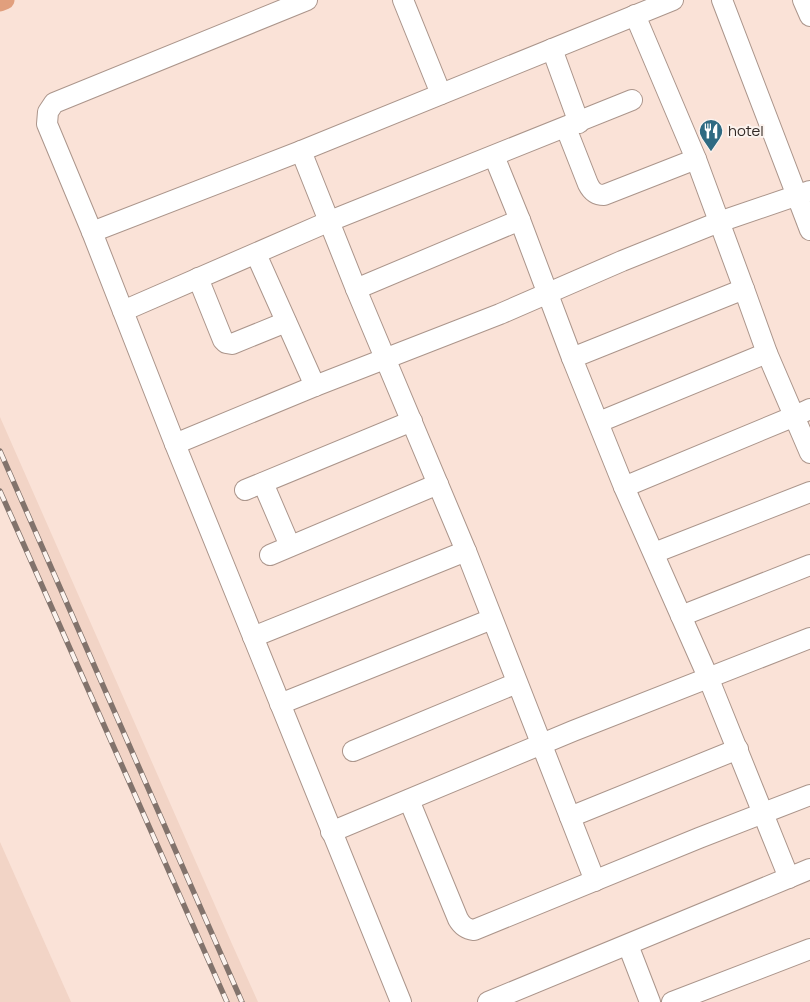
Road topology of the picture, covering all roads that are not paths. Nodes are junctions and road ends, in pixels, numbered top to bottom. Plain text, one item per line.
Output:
1 (307, 0) edge
2 (403, 0) edge
3 (674, 0) edge
4 (722, 0) edge
5 (803, 0) edge
6 (635, 15) junction
7 (810, 16) edge
8 (552, 49) junction
9 (441, 94) junction
10 (632, 100) dead end
11 (573, 125) junction
12 (301, 150) junction
13 (494, 156) junction
14 (696, 159) junction
15 (804, 194) edge
16 (520, 220) junction
17 (330, 222) junction
18 (719, 222) junction
19 (810, 230) edge
20 (92, 232) junction
21 (256, 254) junction
22 (198, 278) junction
23 (356, 289) junction
24 (744, 289) junction
25 (547, 293) junction
26 (123, 311) junction
27 (286, 322) junction
28 (767, 353) junction
29 (386, 358) junction
30 (572, 358) junction
31 (315, 386) junction
32 (802, 412) edge
33 (412, 421) junction
34 (599, 422) junction
35 (175, 444) junction
36 (810, 453) edge
37 (438, 484) junction
38 (624, 487) junction
39 (810, 492) edge
40 (290, 546) junction
41 (466, 551) junction
42 (654, 553) junction
43 (270, 555) dead end
44 (810, 565) edge
45 (681, 616) junction
46 (492, 619) junction
47 (253, 637) junction
48 (810, 638) edge
49 (708, 677) junction
50 (517, 683) junction
51 (280, 704) junction
52 (542, 744) junction
53 (738, 749) junction
54 (353, 751) dead end
55 (810, 795) edge
56 (409, 800) junction
57 (763, 814) junction
58 (570, 818) junction
59 (331, 832) junction
60 (810, 869) edge
61 (789, 878) junction
62 (594, 881) junction
63 (628, 945) junction
64 (810, 948) edge
65 (401, 1002) edge
66 (488, 1002) edge
67 (650, 1002) edge
68 (672, 1002) edge

1 - 20 street
2 - 9 street
3 - 6 street
4 - 15 street
5 - 7 street
6 - 8 street
6 - 14 street
8 - 9 street
8 - 11 street
9 - 12 street
10 - 11 street
11 - 13 street
11 - 14 street
12 - 17 street
12 - 20 street
13 - 16 street
13 - 17 street
14 - 18 street
15 - 18 street
15 - 19 street
16 - 23 street
16 - 25 street
17 - 21 street
17 - 23 street
18 - 24 street
18 - 25 street
20 - 26 street
21 - 22 street
21 - 27 street
22 - 26 street
22 - 27 street
23 - 29 street
24 - 28 street
24 - 30 street
25 - 29 street
25 - 30 street
26 - 35 street
27 - 31 street
28 - 32 street
28 - 34 street
29 - 31 street
29 - 33 street
30 - 34 street
31 - 35 street
32 - 36 street
32 - 38 street
33 - 37 street
33 - 40 street
34 - 38 street
35 - 47 street
37 - 40 street
37 - 41 street
38 - 42 street
39 - 42 street
40 - 43 street
41 - 46 street
41 - 47 street
42 - 45 street
44 - 45 street
45 - 49 street
46 - 50 street
46 - 51 street
47 - 51 street
48 - 49 street
49 - 52 street
49 - 53 street
50 - 52 street
50 - 54 street
51 - 59 street
52 - 56 street
52 - 58 street
53 - 57 street
53 - 58 street
55 - 57 street
56 - 59 street
56 - 62 street
57 - 61 street
57 - 62 street
58 - 62 street
59 - 65 street
60 - 61 street
61 - 63 street
63 - 66 street
63 - 67 street
64 - 68 street

